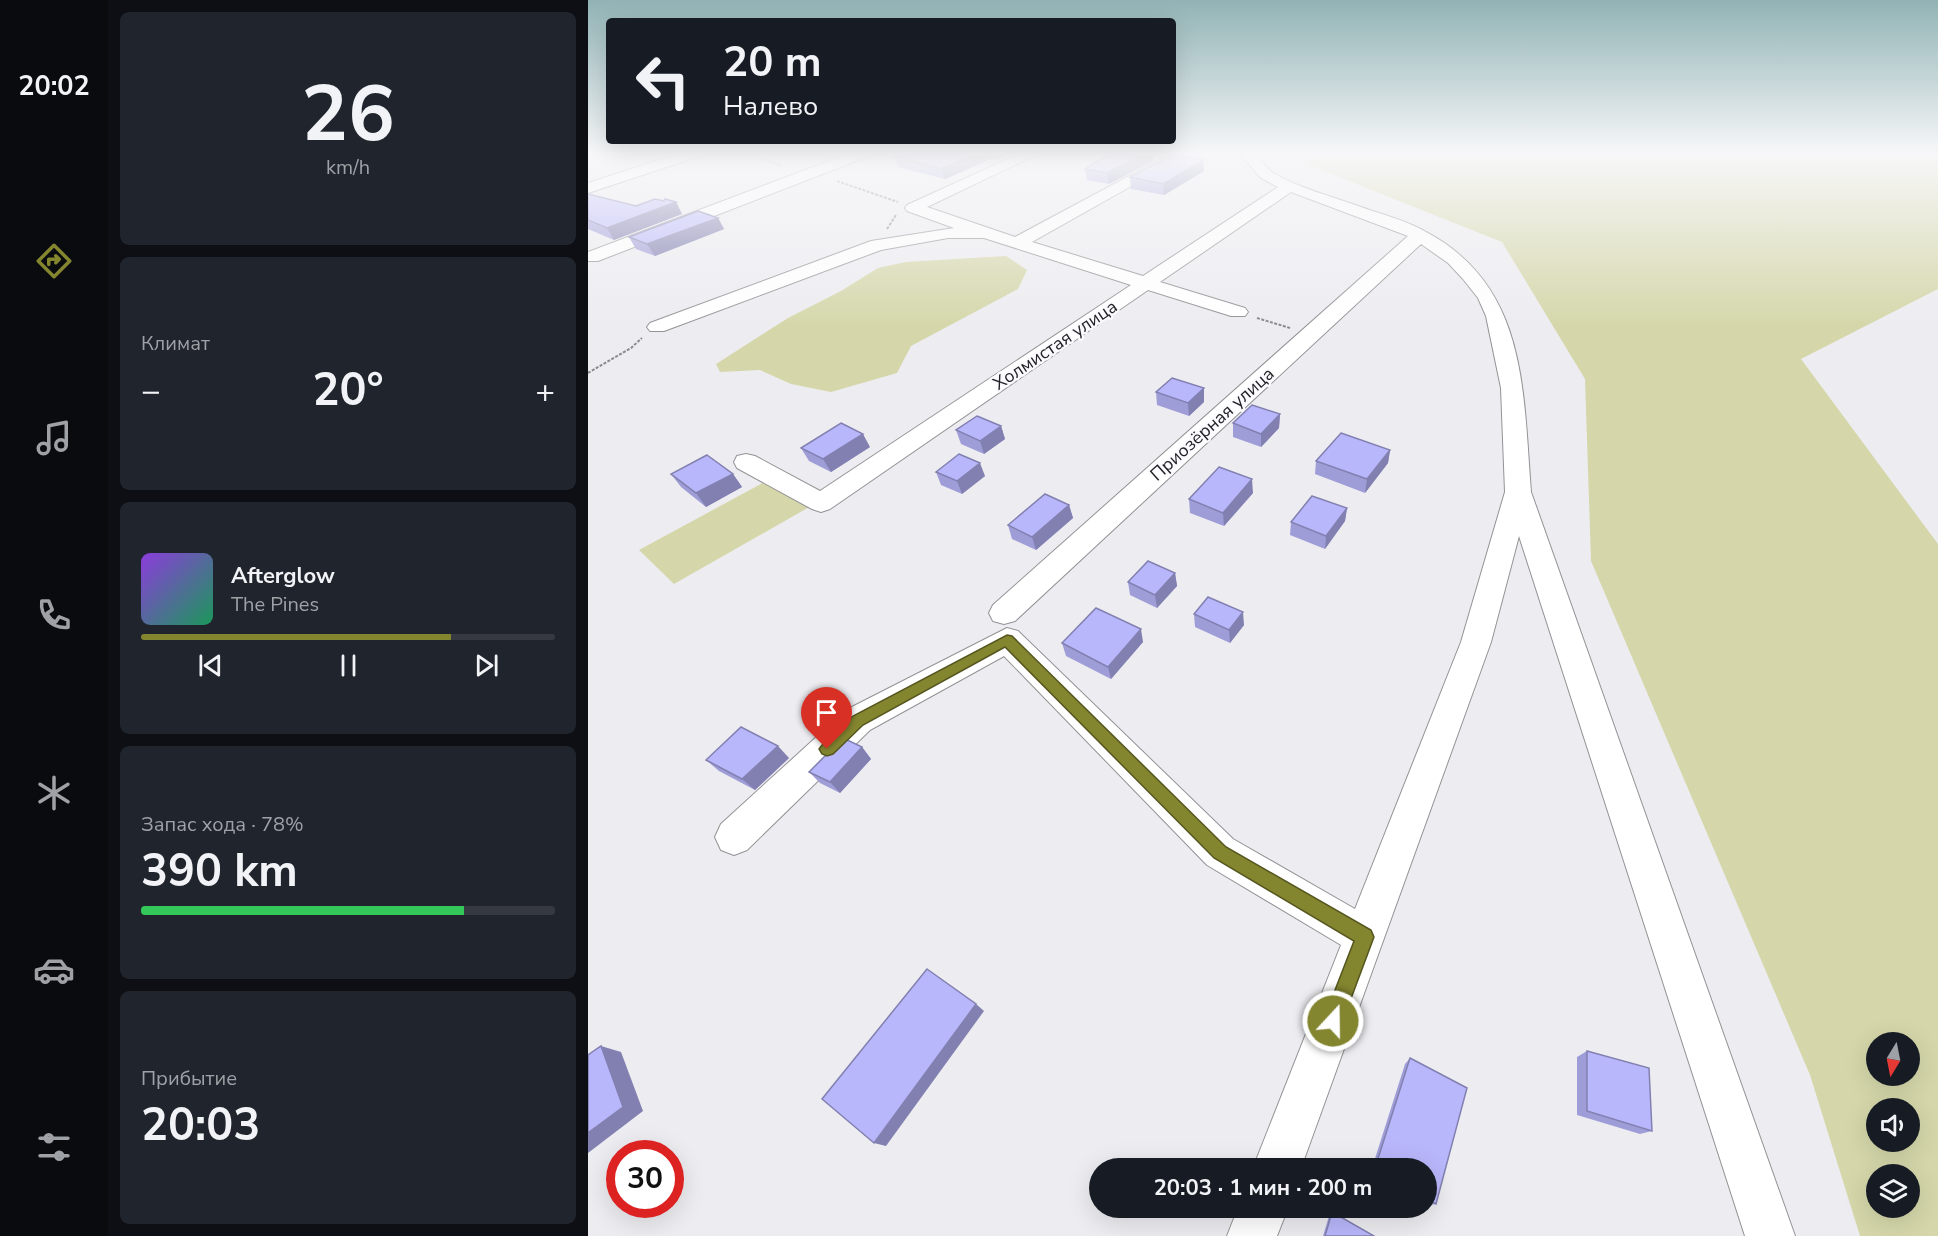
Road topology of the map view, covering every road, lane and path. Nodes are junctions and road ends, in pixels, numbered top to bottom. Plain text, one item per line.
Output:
1 (714, 211) edge
2 (904, 211) edge
3 (921, 211) edge
4 (1077, 211) edge
5 (1253, 211) edge
6 (1360, 211) edge
7 (985, 233) junction
8 (1420, 235) junction
9 (1017, 243) junction
10 (877, 245) junction
11 (590, 259) edge
12 (1147, 284) junction
13 (1238, 312) joint
14 (657, 327) joint
15 (1311, 334) junction
16 (588, 373) edge
17 (746, 462) dead end
18 (1518, 492) junction
19 (1004, 613) dead end
20 (734, 837) dead end
21 (1365, 937) junction
22 (1281, 1158) edge
23 (1259, 1218) edge
24 (1252, 1236) edge
25 (1770, 1236) edge

1 - 11 street
2 - 10 path
3 - 7 street
4 - 9 street
5 - 12 street, Холмистая улица
6 - 8 street
7 - 9 street
7 - 10 street
8 - 15 street, Приозёрная улица
8 - 18 street
9 - 12 street
10 - 14 street
12 - 13 street
12 - 17 street, Холмистая улица
13 - 15 path
14 - 16 path
15 - 19 street, Приозёрная улица
18 - 21 street
18 - 25 street
20 - 21 street
21 - 22 street
23 - 24 street

